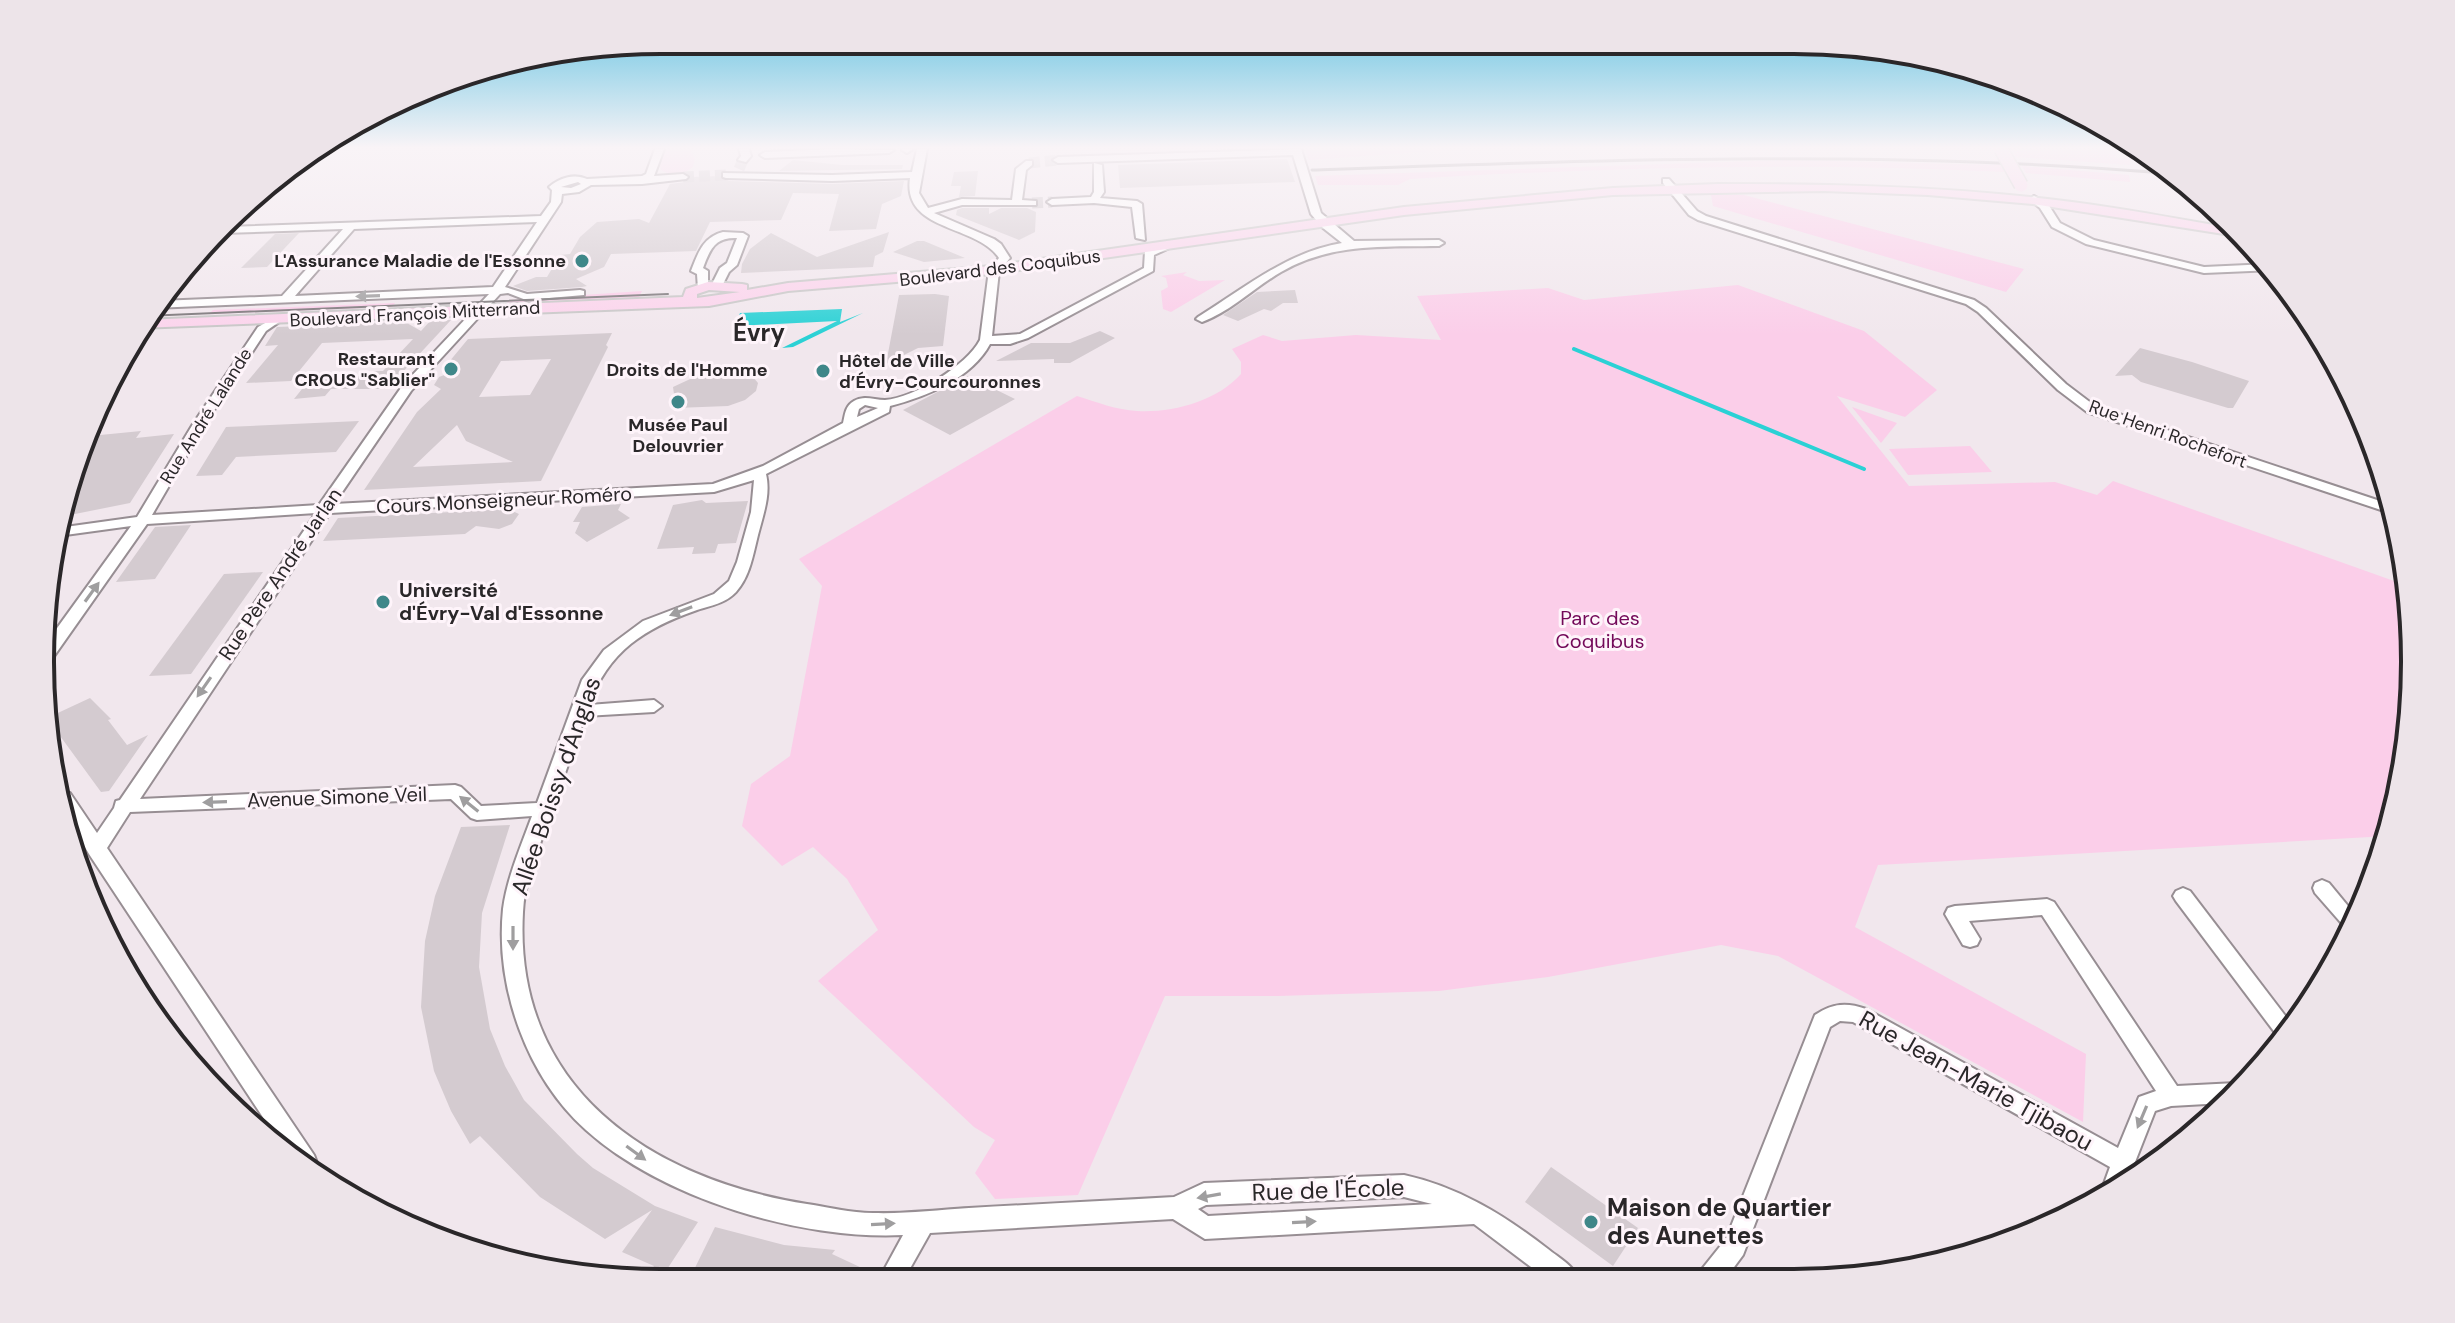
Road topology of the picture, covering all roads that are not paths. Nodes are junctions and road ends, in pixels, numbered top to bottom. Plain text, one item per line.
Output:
1 (549, 211) edge
2 (930, 211) edge
3 (1138, 211) edge
4 (1317, 211) edge
5 (1393, 211) edge
6 (1691, 211) edge
7 (2047, 211) edge
8 (2122, 211) edge
9 (2141, 211) edge
10 (926, 212) joint
11 (1319, 218) junction
12 (545, 219) junction
13 (2213, 223) edge
14 (351, 226) junction
15 (234, 230) edge
16 (2221, 230) edge
17 (1141, 238) junction
18 (1439, 243) dead end
19 (1172, 245) junction
20 (1352, 245) junction
21 (1005, 258) junction
22 (2255, 268) edge
23 (724, 270) junction
24 (994, 270) junction
25 (703, 271) junction
26 (856, 281) junction
27 (717, 290) junction
28 (497, 291) junction
29 (580, 293) dead end
30 (286, 299) junction
31 (689, 301) junction
32 (171, 304) edge
33 (478, 311) junction
34 (1202, 319) dead end
35 (276, 320) junction
36 (156, 324) edge
37 (986, 340) junction
38 (760, 475) junction
39 (2380, 506) edge
40 (323, 512) junction
41 (143, 519) junction
42 (69, 530) edge
43 (54, 643) edge
44 (654, 706) dead end
45 (580, 711) junction
46 (122, 806) junction
47 (544, 809) junction
48 (74, 814) edge
49 (96, 849) junction
50 (2322, 888) dead end
51 (2183, 896) dead end
52 (2345, 916) edge
53 (1970, 939) dead end
54 (2280, 1025) edge
55 (2220, 1094) edge
56 (2171, 1096) junction
57 (293, 1144) edge
58 (2124, 1163) junction
59 (2119, 1174) edge
60 (1176, 1208) junction
61 (1476, 1213) junction
62 (923, 1222) junction
63 (897, 1269) edge
64 (1554, 1269) edge
65 (1718, 1269) edge

1 - 12 street, Rue Père André Jarlan
2 - 10 street
3 - 17 street
4 - 11 street
5 - 11 main road, Boulevard des Coquibus
6 - 39 street, Rue Henri Rochefort
7 - 22 street
8 - 16 main road, Boulevard des Coquibus
9 - 13 main road, Boulevard des Coquibus
10 - 21 street
11 - 17 main road, Boulevard des Coquibus
11 - 19 main road, Boulevard des Coquibus
11 - 20 street
12 - 14 street
12 - 28 street, Rue Père André Jarlan
14 - 15 street
14 - 30 street
17 - 21 main road, Boulevard des Coquibus
18 - 20 street
19 - 24 main road, Boulevard des Coquibus
19 - 37 street
20 - 34 street
21 - 24 street
21 - 26 main road, Boulevard des Coquibus
23 - 25 street
23 - 25 street
23 - 27 street
24 - 26 main road, Boulevard des Coquibus
24 - 37 street
25 - 27 street
26 - 27 main road, Boulevard des Coquibus
27 - 31 main road, Boulevard François Mitterrand
27 - 31 main road
28 - 29 street
28 -> 30 street
28 - 33 street, Rue Père André Jarlan
30 - 32 street
31 - 33 main road, Boulevard François Mitterrand
33 - 35 main road, Boulevard François Mitterrand
33 - 40 street, Rue Père André Jarlan
35 - 36 main road, Boulevard François Mitterrand
35 - 41 street, Rue André Lalande
37 - 38 street, Cours Monseigneur Roméro
38 - 40 street, Cours Monseigneur Roméro
38 -> 45 street, Allée Boissy d'Anglas
40 - 41 street, Cours Monseigneur Roméro
40 -> 46 street, Rue Père André Jarlan
41 - 42 street, Cours Monseigneur Roméro
43 -> 41 street, Rue André Lalande
44 - 45 street
45 - 47 street, Allée Boissy d'Anglas
47 -> 46 street, Avenue Simone Veil
46 - 49 street, Rue Père André Jarlan
47 -> 62 street, Allée Boissy d'Anglas
48 - 49 street
49 - 57 street
50 - 52 street
51 - 54 street
53 - 56 street
55 - 56 street
56 -> 58 street
58 - 59 street
58 - 65 street, Rue Jean-Marie Tjibaou
60 -> 61 street, Rue de l'École
61 -> 60 street, Rue de l'École
60 - 62 street, Rue de l'École
61 - 64 street, Rue de l'École
62 - 63 street

